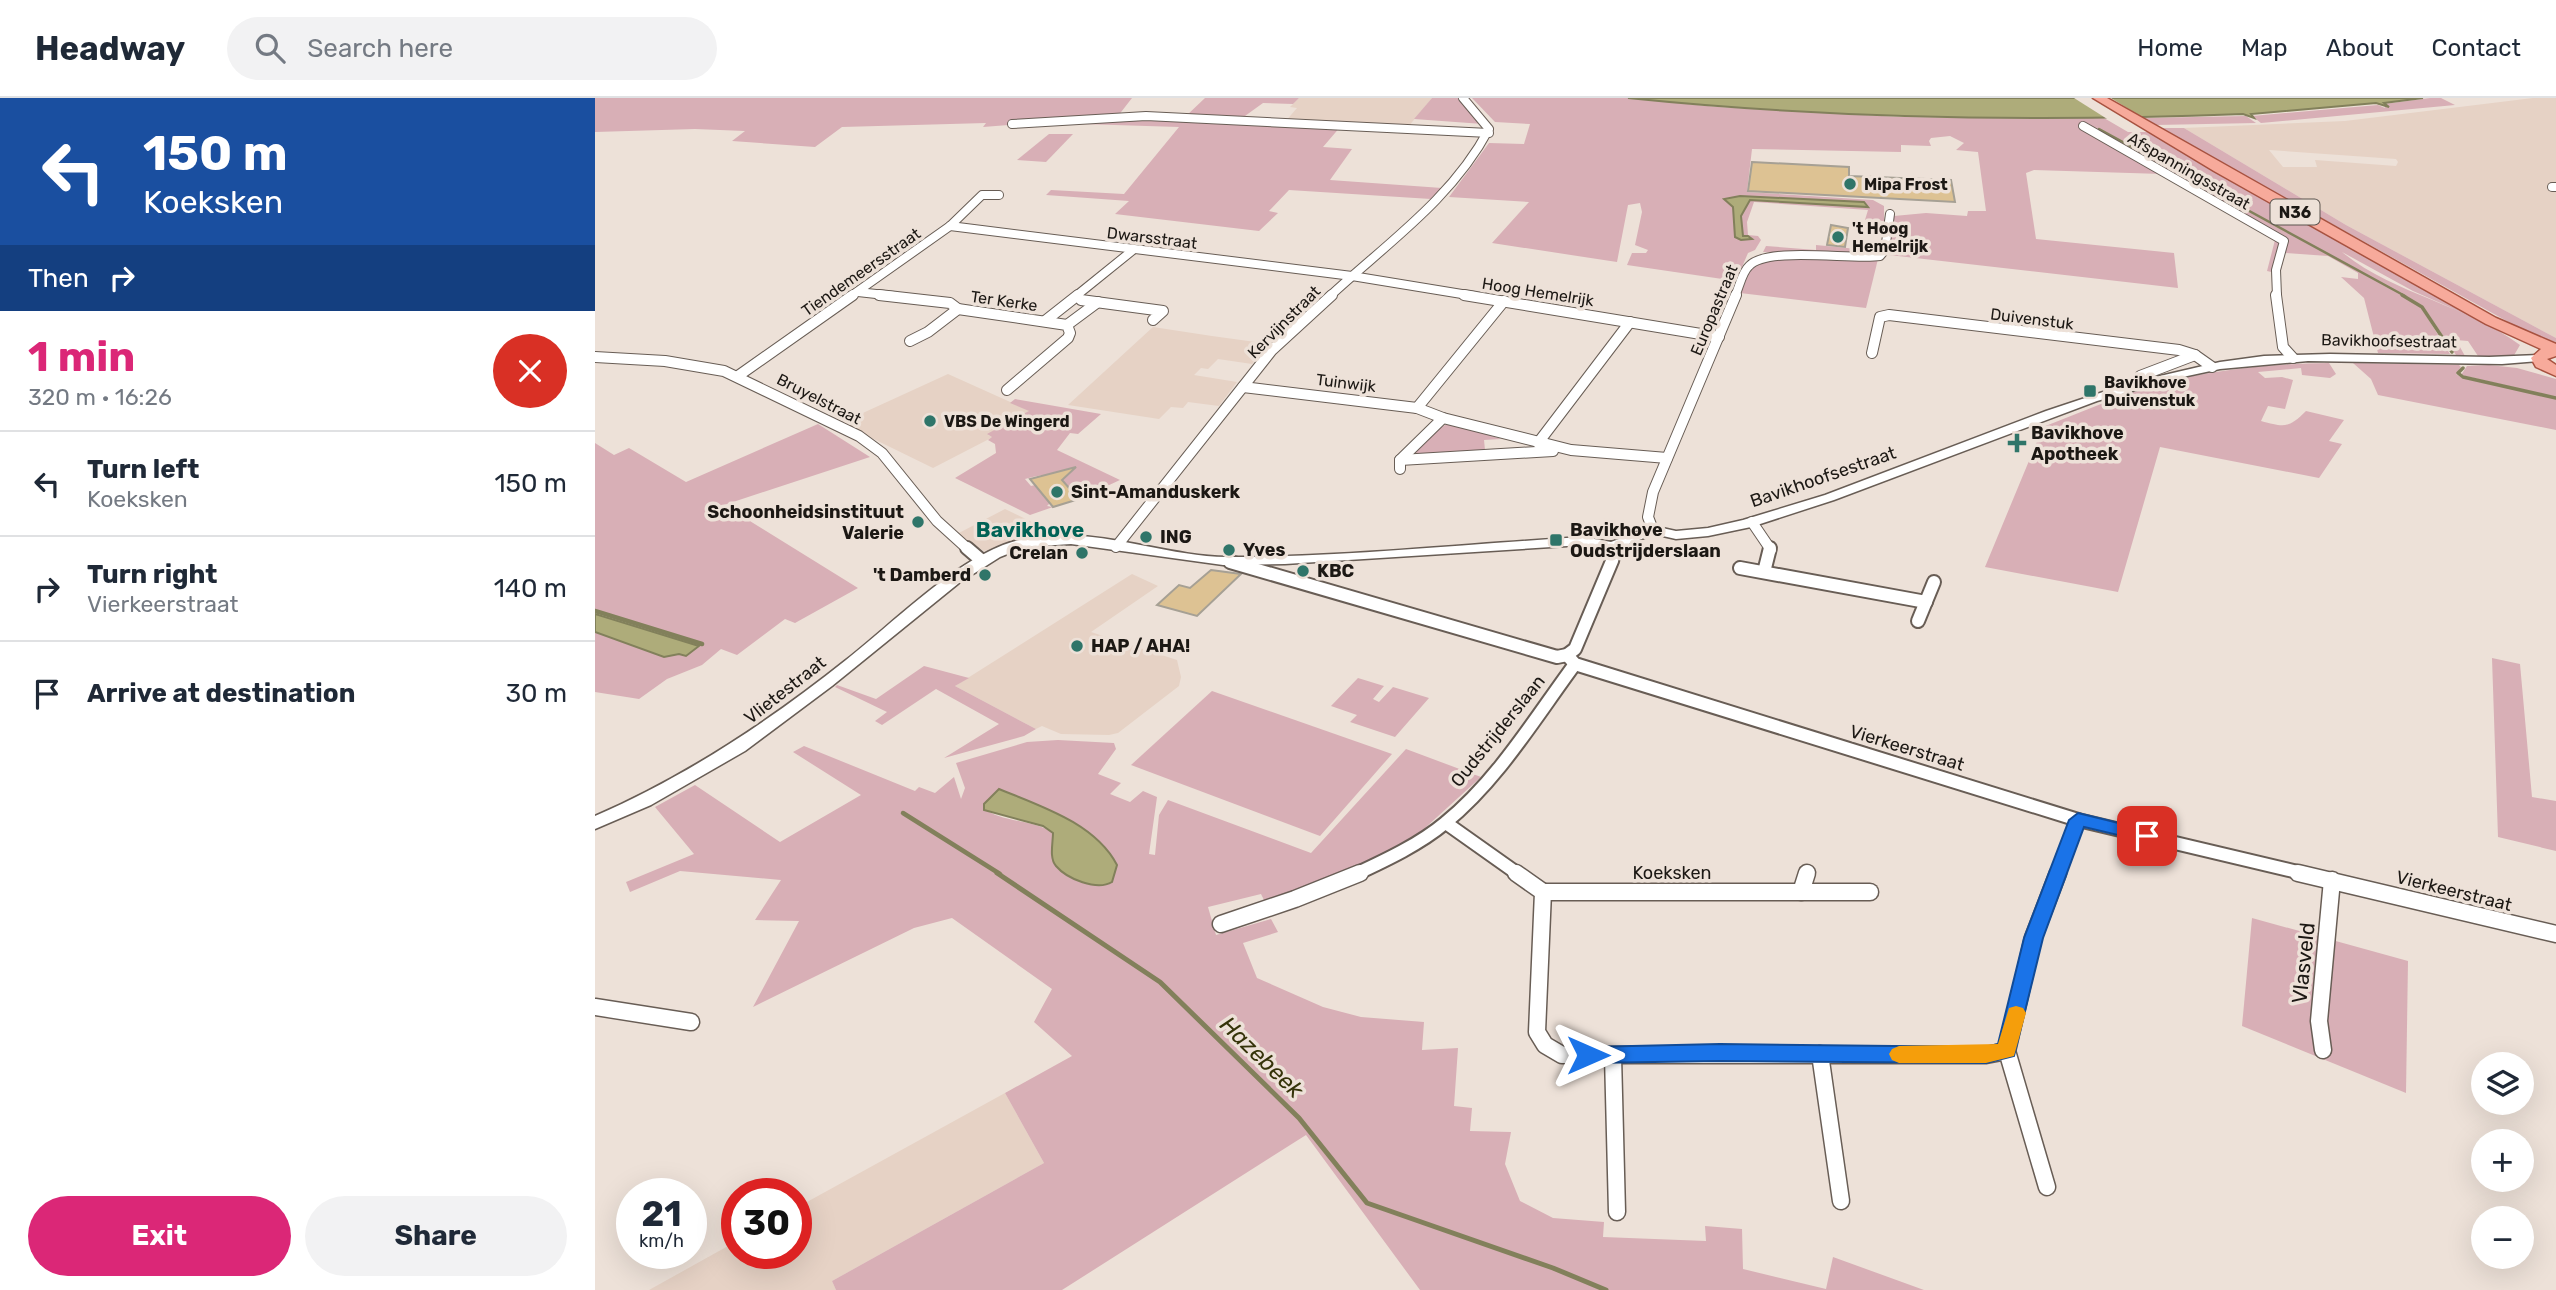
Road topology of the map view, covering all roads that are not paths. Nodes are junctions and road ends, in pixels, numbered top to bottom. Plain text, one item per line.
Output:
1 (1463, 98) edge
2 (2099, 98) edge
3 (1012, 124) dead end
4 (2083, 126) dead end
5 (1489, 133) junction
6 (999, 195) dead end
7 (1890, 214) dead end
8 (950, 226) junction
9 (1133, 250) junction
10 (1352, 276) junction
11 (858, 292) junction
12 (1081, 300) dead end
13 (1504, 301) junction
14 (1098, 302) junction
15 (958, 309) junction
16 (1153, 320) dead end
17 (1045, 321) junction
18 (1630, 322) junction
19 (1067, 325) junction
20 (1719, 337) junction
21 (910, 341) dead end
22 (1871, 353) dead end
23 (2195, 355) junction
24 (595, 357) edge
25 (2293, 358) junction
26 (2550, 359) edge
27 (2212, 367) junction
28 (738, 376) junction
29 (2137, 385) junction
30 (1243, 387) junction
31 (1007, 390) dead end
32 (1417, 408) junction
33 (1443, 418) junction
34 (1538, 443) junction
35 (1571, 450) junction
36 (1667, 458) junction
37 (1752, 522) junction
38 (1653, 530) junction
39 (1115, 547) junction
40 (1611, 547) junction
41 (981, 560) junction
42 (1260, 565) junction
43 (1740, 568) dead end
44 (1764, 572) junction
45 (1934, 582) dead end
46 (1926, 602) junction
47 (1918, 621) dead end
48 (1571, 659) junction
49 (2078, 820) junction
50 (595, 823) edge
51 (1446, 823) junction
52 (1807, 872) dead end
53 (2332, 880) junction
54 (1543, 892) junction
55 (1801, 892) junction
56 (1870, 892) dead end
57 (1221, 924) dead end
58 (2556, 934) edge
59 (595, 1007) edge
60 (691, 1022) dead end
61 (2323, 1050) dead end
62 (2007, 1051) junction
63 (1820, 1054) junction
64 (1613, 1056) junction
65 (2047, 1187) dead end
66 (1842, 1202) dead end
67 (1617, 1212) dead end

1 - 5 street
2 - 26 main road, N36
3 - 5 street
4 - 25 street, Afspanningsstraat
5 - 10 street, Kervijnstraat
6 - 8 street, Tiendemeersstraat
7 - 20 street, Europastraat
8 - 9 street, Dwarsstraat
8 - 11 street, Tiendemeersstraat
9 - 10 street, Dwarsstraat
9 - 17 street, Ter Kerke
10 - 13 street, Hoog Hemelrijk
10 - 30 street, Kervijnstraat
11 - 15 street, Ter Kerke
11 - 28 street, Tiendemeersstraat
12 - 14 street
13 - 18 street, Hoog Hemelrijk
13 - 32 street
14 - 16 street
14 - 19 street
15 - 17 street, Ter Kerke
15 - 21 street, Ter Kerke
17 - 19 street, Ter Kerke
18 - 20 street, Hoog Hemelrijk
18 - 34 street
19 - 31 street
20 - 36 street, Europastraat
22 - 23 street, Duivenstuk
23 - 27 street, Duivenstuk
23 - 29 street, Bavikhoofsestraat
24 - 28 street, Bruyelstraat
25 - 26 street, Bavikhoofsestraat
25 - 27 street, Bavikhoofsestraat
27 - 29 street, Bavikhoofsestraat
28 - 41 street, Bruyelstraat
29 - 37 street, Bavikhoofsestraat
30 - 32 street, Tuinwijk
30 - 39 street, Kervijnstraat
32 - 33 street, Tuinwijk
33 - 34 street, Tuinwijk
33 - 35 street, Tuinwijk
34 - 35 street, Tuinwijk
35 - 36 street, Tuinwijk
36 - 38 street, Europastraat
37 - 38 street, Bavikhoofsestraat
37 - 44 street
38 - 40 street, Bavikhoofsestraat
39 - 41 street, Vlietestraat
39 - 42 street, Vlietestraat
40 - 42 street
40 - 48 street, Oudstrijderslaan
41 - 50 street, Vlietestraat
42 - 48 street, Vierkeerstraat
43 - 44 street
44 - 46 street
45 - 46 street
46 - 47 street
48 - 49 street, Vierkeerstraat
48 - 51 street, Oudstrijderslaan
49 - 53 street, Vierkeerstraat
49 - 62 street
51 - 54 street
51 - 57 street, Oudstrijderslaan
52 - 55 street
53 - 58 street, Vierkeerstraat
53 - 61 street, Vlasveld
54 - 55 street, Koeksken
54 - 64 street
55 - 56 street, Koeksken
59 - 60 street
62 - 63 street
62 - 65 street
63 - 64 street
63 - 66 street
64 - 67 street

